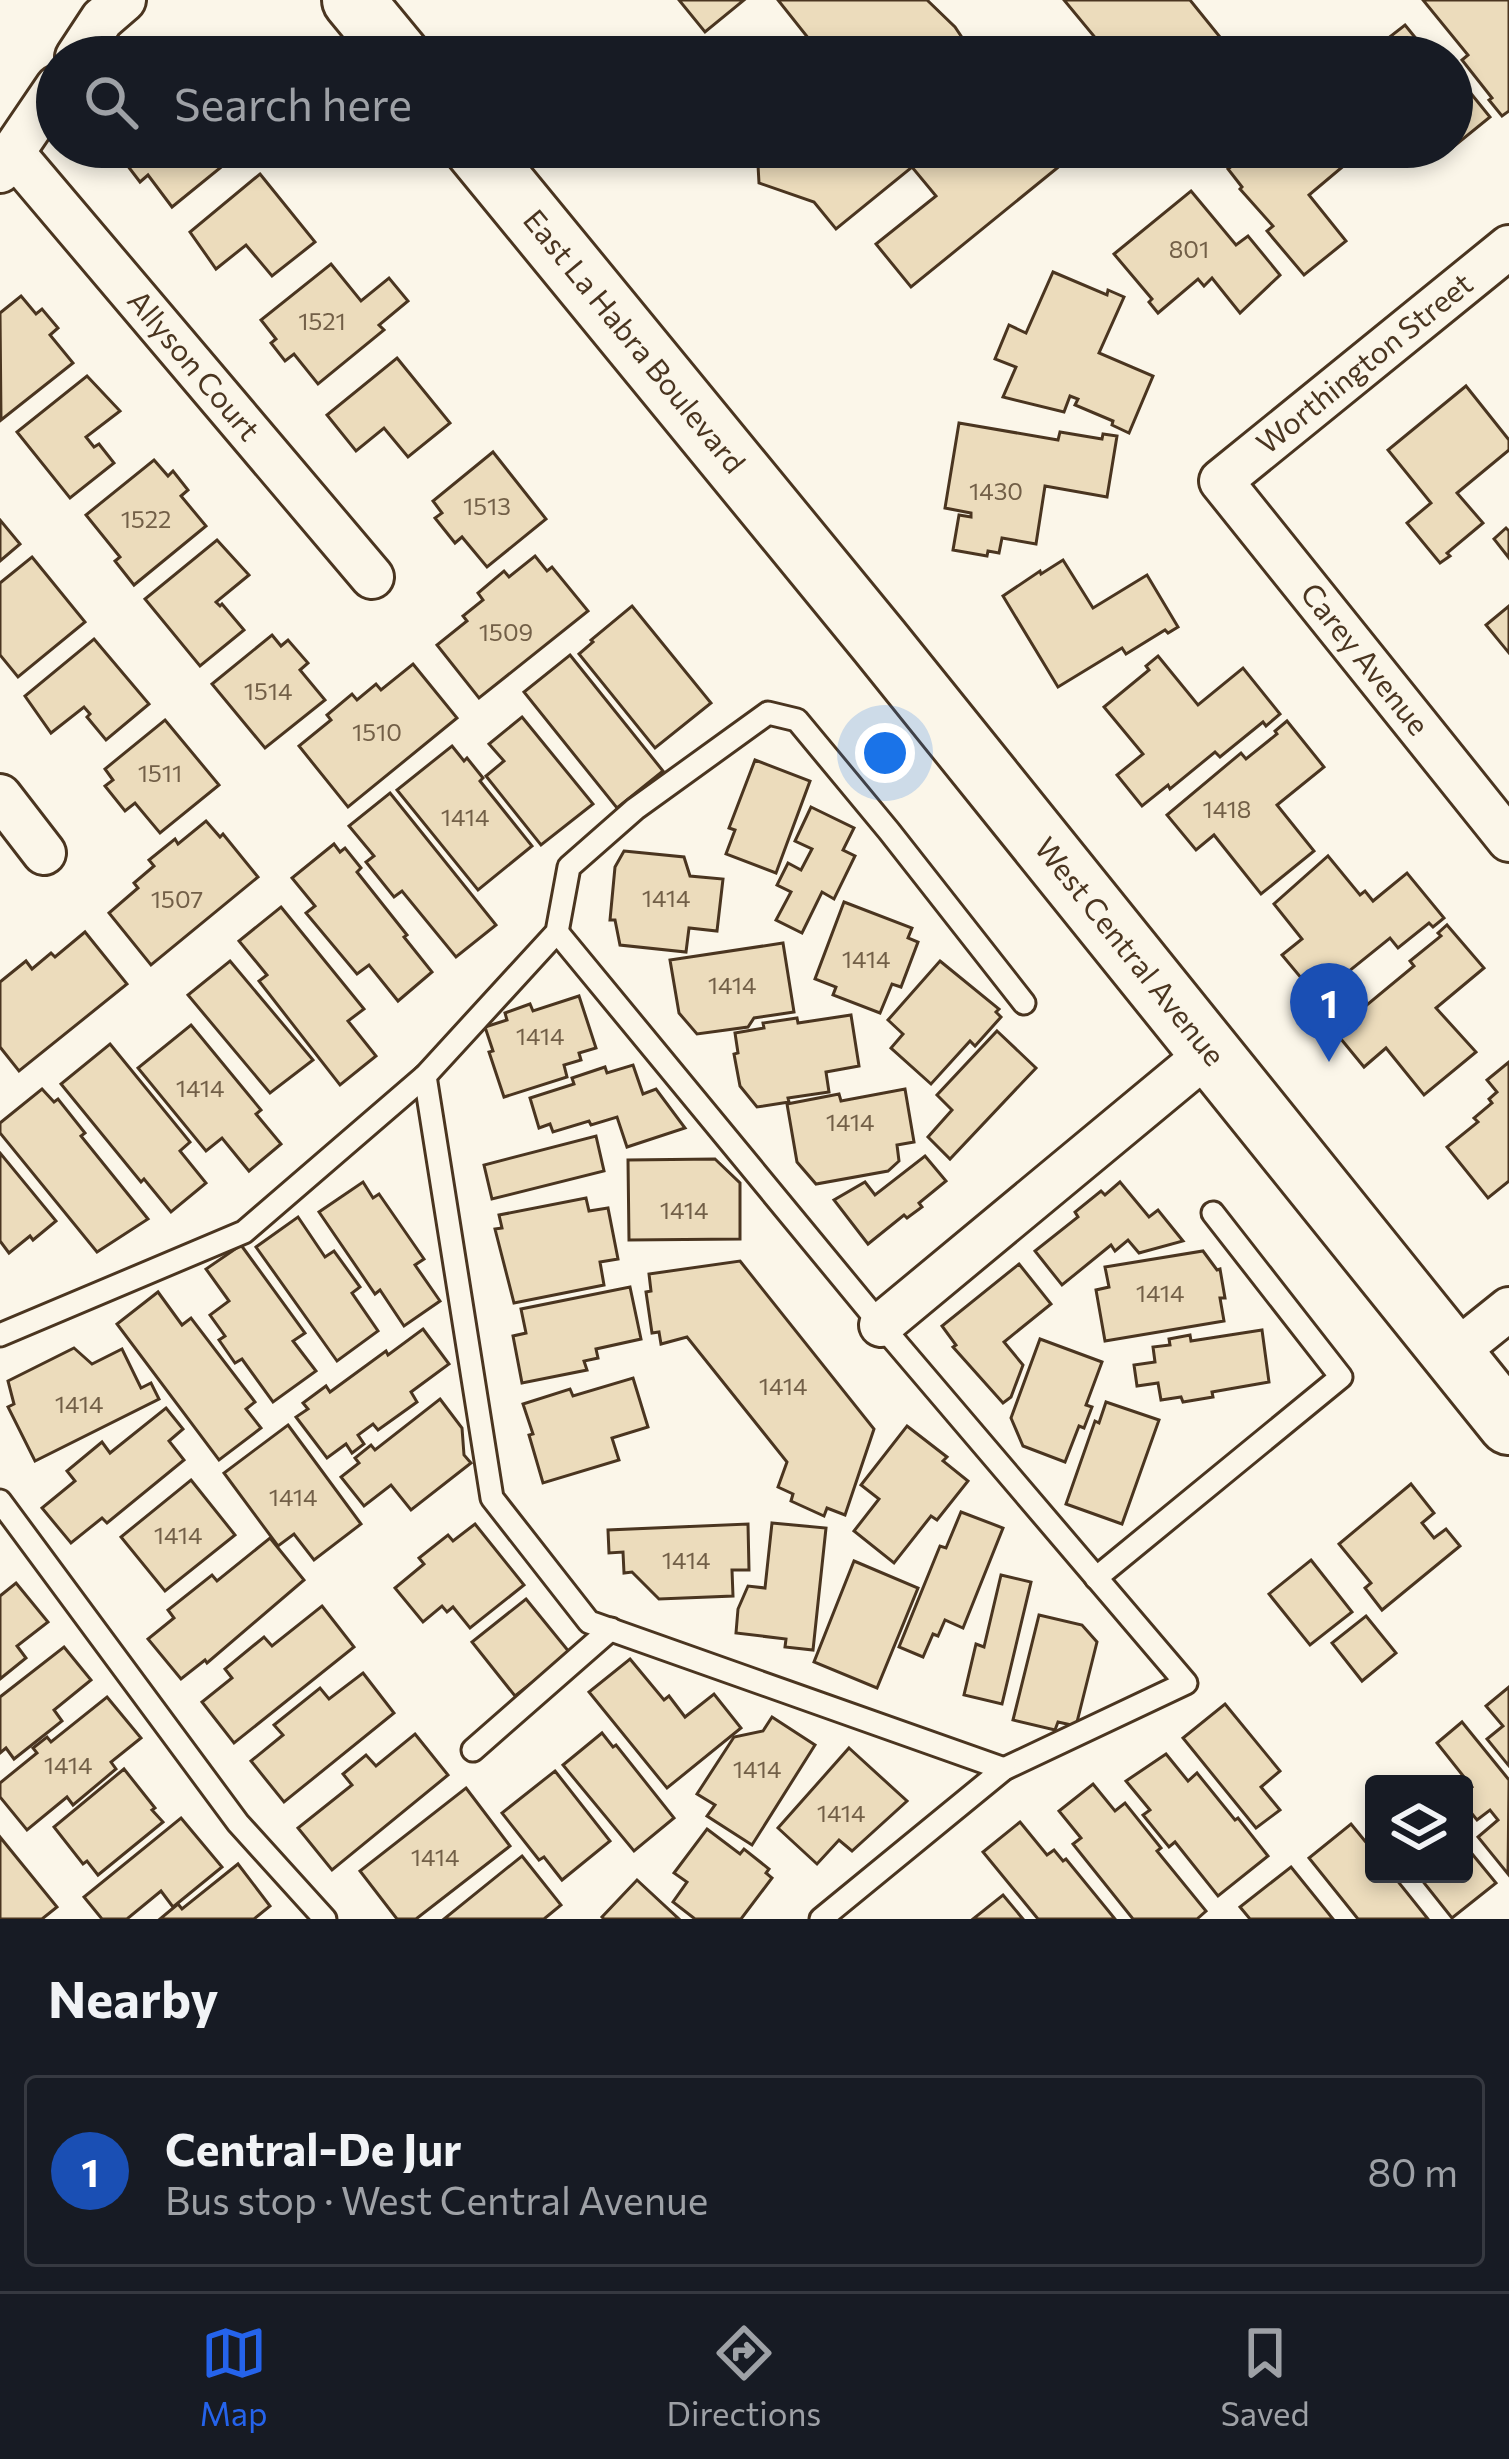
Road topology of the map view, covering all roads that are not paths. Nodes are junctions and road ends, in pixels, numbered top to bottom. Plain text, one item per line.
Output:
1 (124, 0) edge
2 (353, 0) edge
3 (91, 36) edge
4 (383, 36) edge
5 (36, 118) edge
6 (7, 162) edge
7 (491, 168) edge
8 (1509, 247) edge
9 (747, 481) joint
10 (1221, 481) joint
11 (372, 577) dead end
12 (0, 796) edge
13 (1509, 840) edge
14 (44, 853) dead end
15 (556, 932) junction
16 (1024, 1003) dead end
17 (1211, 1051) junction
18 (425, 1076) junction
19 (1213, 1213) dead end
20 (1509, 1309) edge
21 (880, 1325) junction
22 (0, 1335) edge
23 (1453, 1354) junction
24 (1509, 1424) edge
25 (0, 1502) edge
26 (1096, 1577) junction
27 (611, 1629) junction
28 (473, 1750) dead end
29 (1004, 1769) junction
30 (325, 1919) edge
31 (820, 1919) edge

1 - 3 street
2 - 4 main road
5 - 6 street
6 - 11 street, Allyson Court
7 - 9 main road, East La Habra Boulevard
8 - 10 street, Worthington Street
9 - 17 main road, West Central Avenue
10 - 13 street, Carey Avenue
12 - 14 street
15 - 16 lane
15 - 18 lane
15 - 21 lane
17 - 21 street
17 - 23 main road, West Central Avenue
18 - 22 lane
18 - 27 lane
19 - 26 lane
20 - 23 street
21 - 26 lane
23 - 24 main road, West Central Avenue
25 - 30 lane
26 - 29 lane
27 - 28 lane
27 - 29 lane
29 - 31 lane

